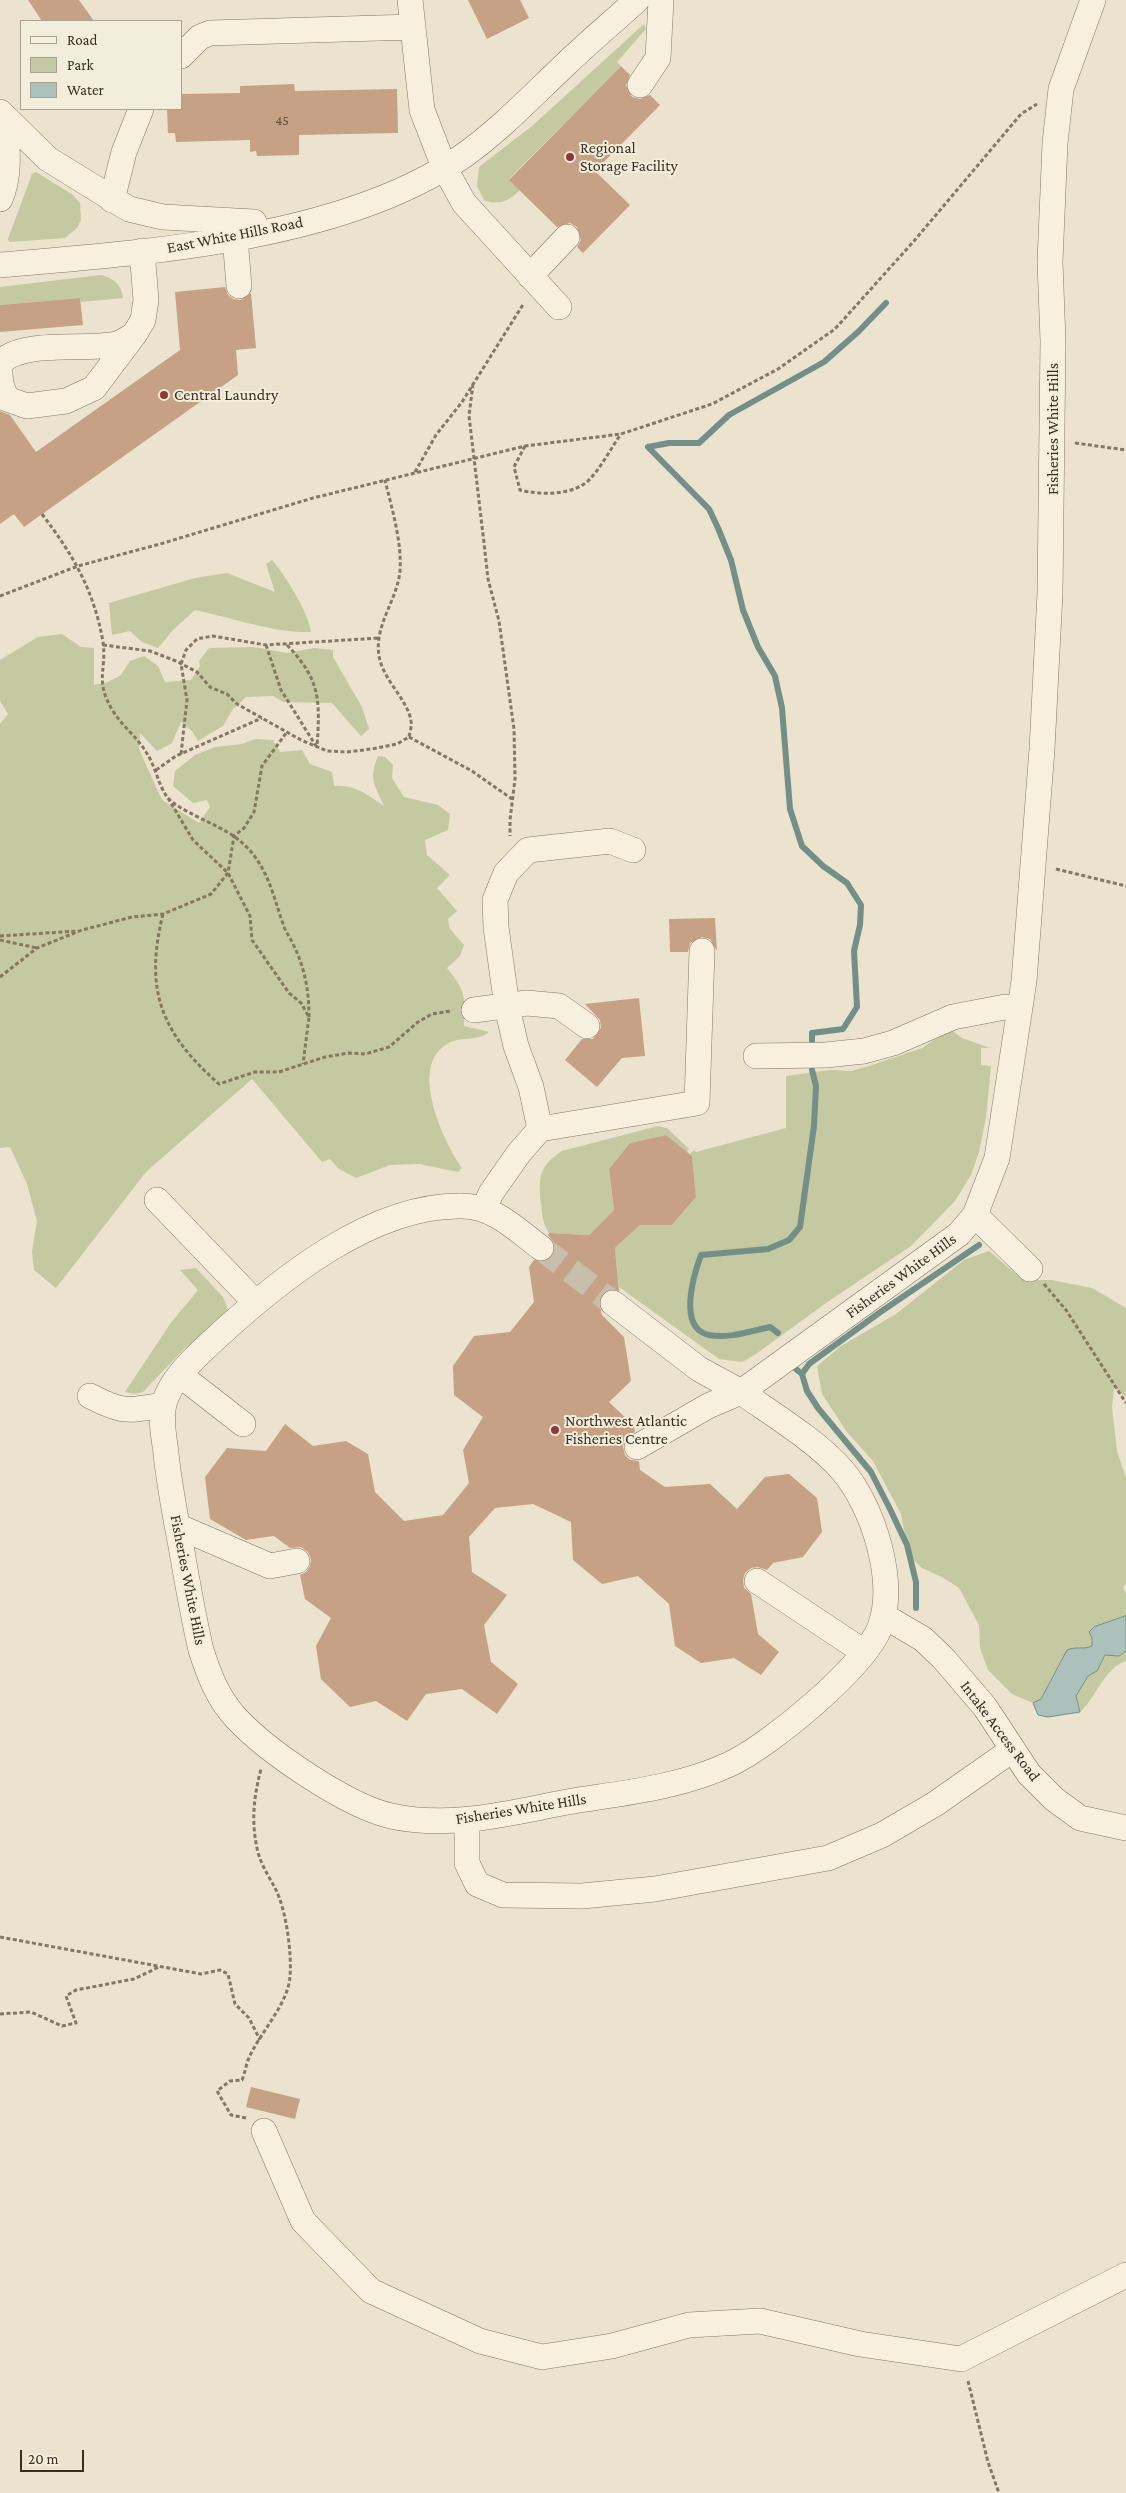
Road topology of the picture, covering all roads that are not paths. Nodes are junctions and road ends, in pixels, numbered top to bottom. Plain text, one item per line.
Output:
1 (410, 0) edge
2 (637, 0) edge
3 (660, 0) edge
4 (1093, 0) edge
5 (413, 27) junction
6 (182, 55) edge
7 (640, 85) dead end
8 (141, 110) edge
9 (3, 115) edge
10 (444, 168) junction
11 (0, 199) edge
12 (112, 200) junction
13 (339, 213) junction
14 (235, 237) junction
15 (566, 237) dead end
16 (142, 251) junction
17 (0, 264) edge
18 (534, 279) junction
19 (239, 286) dead end
20 (559, 308) dead end
21 (134, 335) junction
22 (0, 363) edge
23 (0, 374) edge
24 (3, 402) edge
25 (633, 850) dead end
26 (1034, 864) junction
27 (702, 951) dead end
28 (507, 1007) junction
29 (1005, 1007) junction
30 (474, 1010) road end
31 (587, 1026) dead end
32 (1017, 1031) junction
33 (756, 1056) dead end
34 (1009, 1088) junction
35 (540, 1129) junction
36 (157, 1200) dead end
37 (484, 1209) junction
38 (976, 1215) junction
39 (541, 1248) tunnel mouth
40 (1030, 1269) road end
41 (255, 1302) junction
42 (614, 1303) tunnel mouth
43 (180, 1375) junction
44 (741, 1392) junction
45 (90, 1396) dead end
46 (163, 1405) junction
47 (243, 1424) dead end
48 (637, 1447) dead end
49 (177, 1526) junction
50 (297, 1561) dead end
51 (757, 1581) dead end
52 (884, 1616) junction
53 (864, 1652) junction
54 (1012, 1750) junction
55 (467, 1819) junction
56 (1126, 1828) edge
57 (264, 2131) road end
58 (1126, 2275) edge

1 - 5 street
2 - 10 street, East White Hills Road
3 - 7 street
4 - 26 street, Fisheries White Hills
5 - 6 street
5 - 10 street
8 - 12 street
9 - 11 street
9 - 12 street
10 - 13 street, East White Hills Road
10 - 18 street
12 - 13 street
13 - 14 street, East White Hills Road
14 - 16 street, East White Hills Road
14 - 19 street
15 - 18 street
16 - 17 street, East White Hills Road
16 - 21 street
18 - 20 street
21 - 22 street
21 - 24 street
23 - 24 street
25 - 28 street
26 - 29 street
26 - 32 street, Fisheries White Hills
26 - 34 street, Fisheries White Hills
27 - 35 street
28 - 30 street
28 - 31 street
28 - 35 street
29 - 32 street
29 - 33 street
32 - 34 street, Fisheries White Hills
34 - 38 street, Fisheries White Hills
35 - 37 street
36 - 41 street
37 - 39 street, Fisheries White Hills
37 - 41 street, Fisheries White Hills
38 - 40 street
38 - 44 street, Fisheries White Hills
41 - 43 street, Fisheries White Hills
42 - 44 street, Fisheries White Hills
43 - 46 street, Fisheries White Hills
43 - 47 street
44 - 48 street
44 - 52 street, Fisheries White Hills
45 - 46 street
46 - 49 street, Fisheries White Hills
49 - 50 street
49 - 55 street, Fisheries White Hills
51 - 53 street
52 - 53 street, Fisheries White Hills
52 - 54 street, Intake Access Road
53 - 55 street, Fisheries White Hills
54 - 55 street
54 - 56 street, Intake Access Road
57 - 58 street

